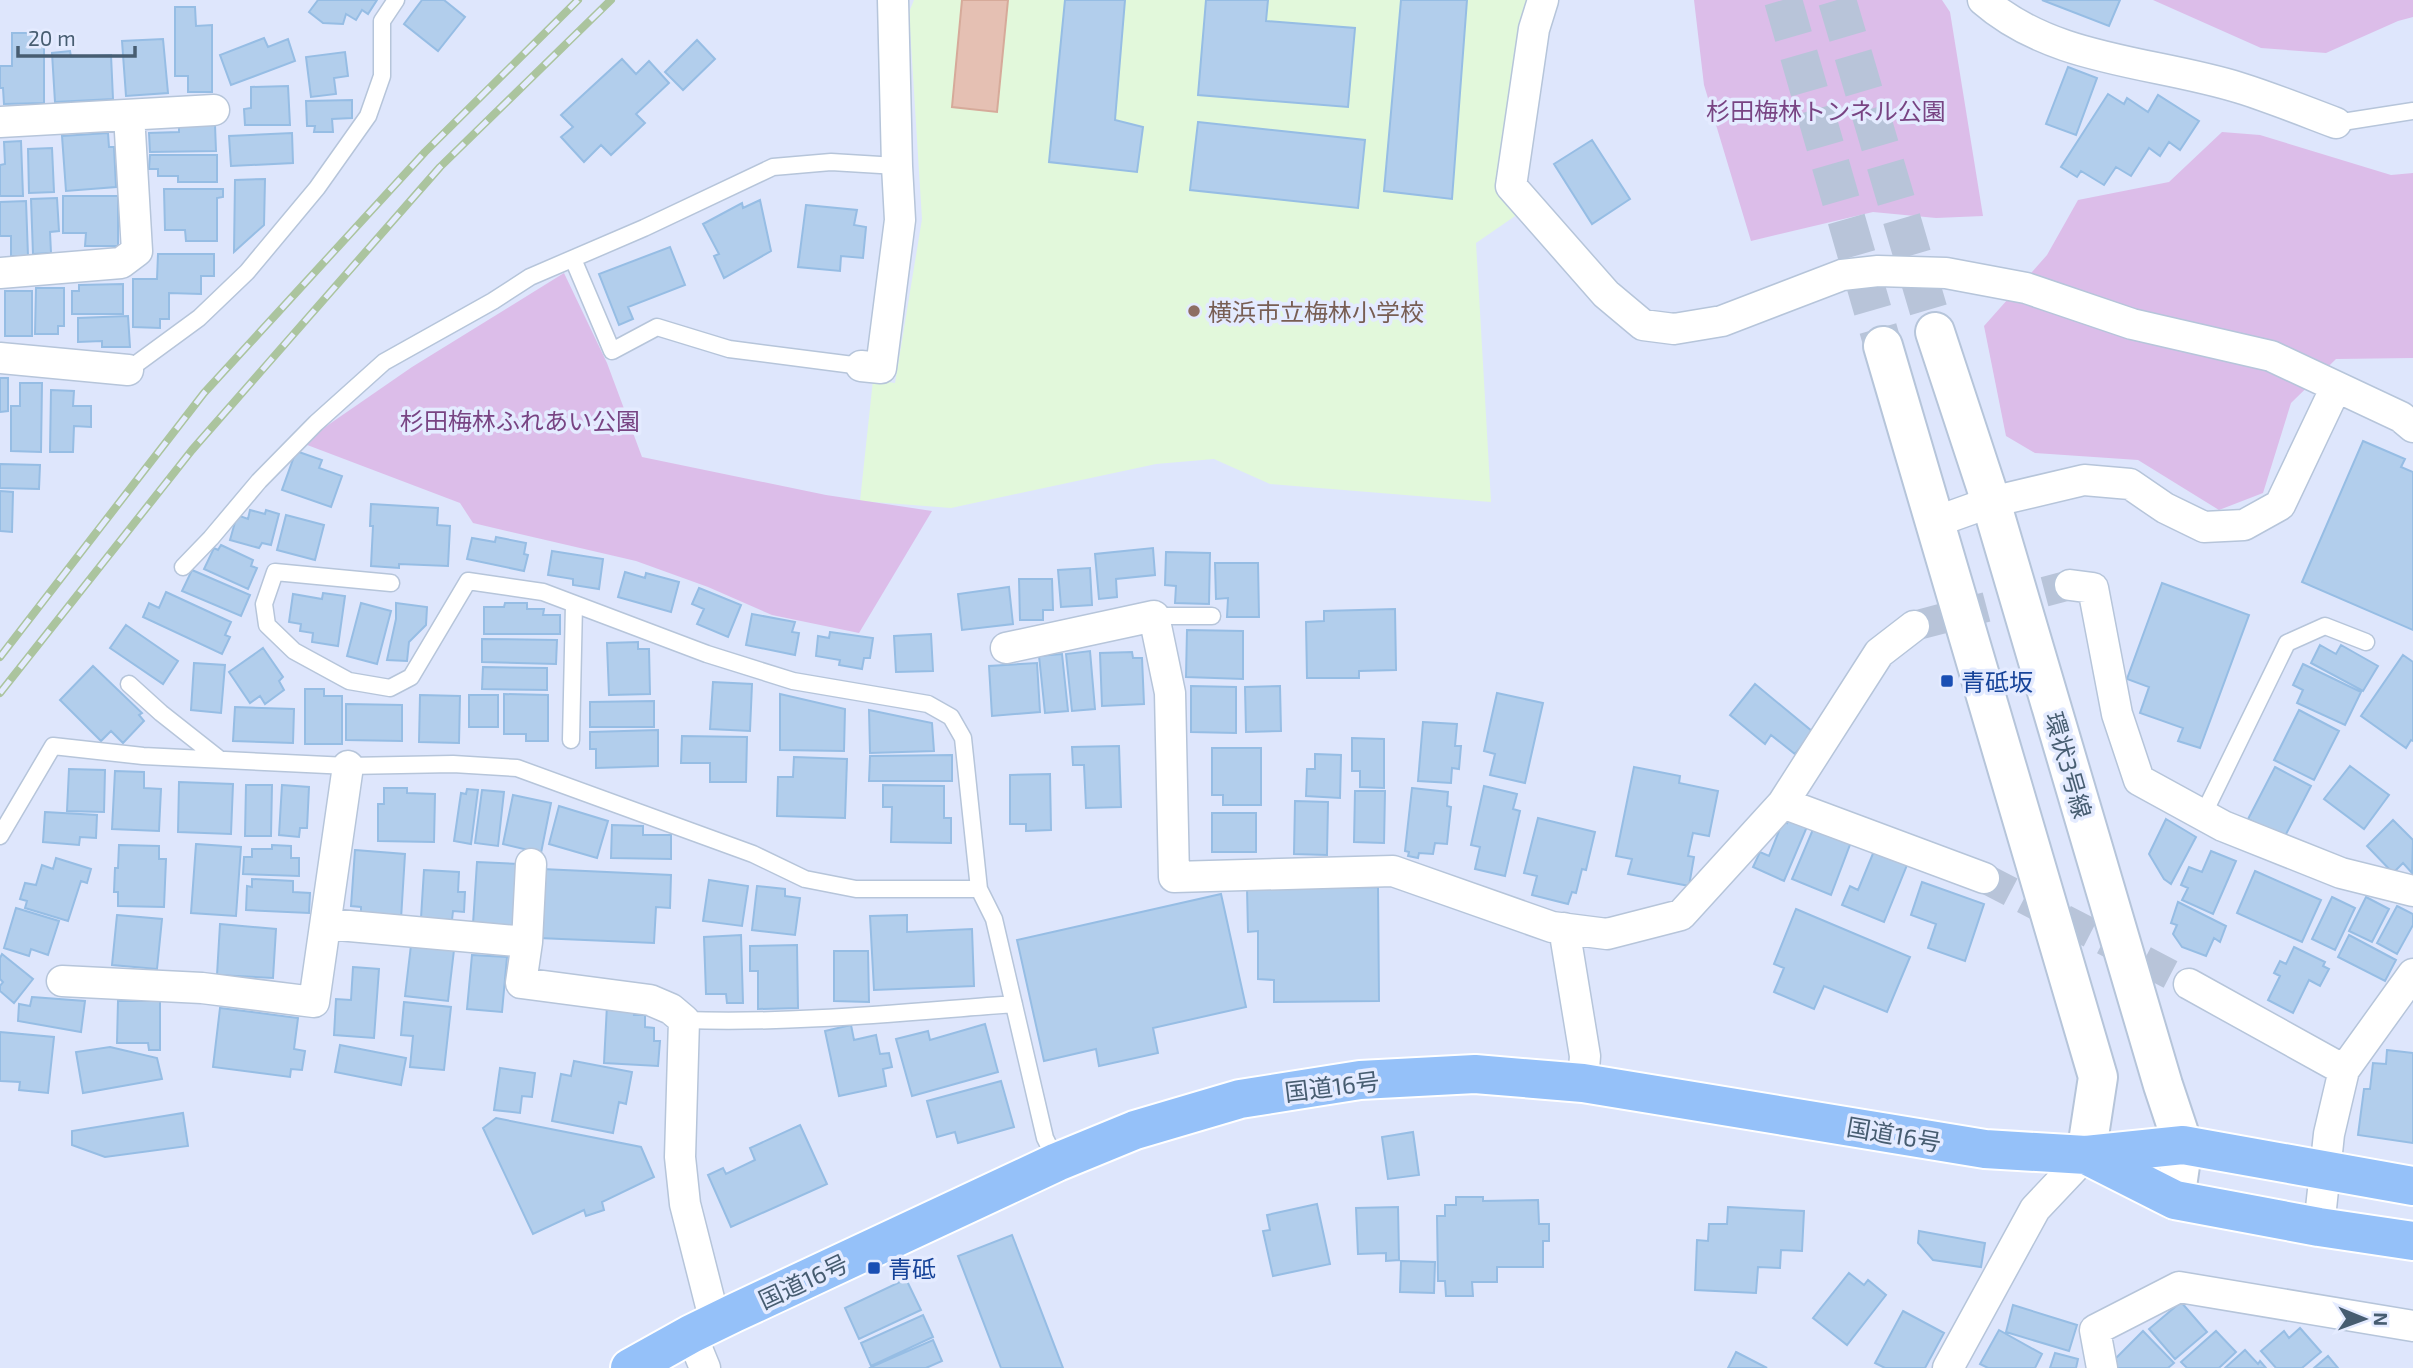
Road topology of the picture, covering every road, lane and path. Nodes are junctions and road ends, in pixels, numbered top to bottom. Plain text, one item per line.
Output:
1 (396, 0) edge
2 (893, 0) edge
3 (1543, 0) edge
4 (1983, 0) edge
5 (214, 110) dead end
6 (2413, 111) edge
7 (129, 115) junction
8 (0, 122) edge
9 (2336, 123) joint
10 (897, 166) junction
11 (573, 259) junction
12 (0, 273) edge
13 (1935, 332) tunnel mouth
14 (1883, 346) tunnel mouth
15 (0, 358) edge
16 (861, 366) joint
17 (128, 370) joint
18 (2336, 387) junction
19 (2413, 427) edge
20 (1992, 502) junction
21 (1935, 522) junction
22 (183, 567) dead end
23 (391, 583) dead end
24 (2070, 585) tunnel mouth
25 (574, 604) junction
26 (1154, 616) junction
27 (1212, 616) dead end
28 (1914, 626) tunnel mouth
29 (2365, 642) dead end
30 (1006, 648) dead end
31 (129, 684) dead end
32 (571, 740) dead end
33 (218, 758) junction
34 (348, 766) junction
35 (1783, 803) junction
36 (2203, 815) junction
37 (0, 836) edge
38 (531, 864) dead end
39 (1984, 878) tunnel mouth
40 (979, 889) junction
41 (2413, 891) edge
42 (327, 924) junction
43 (1564, 928) junction
44 (527, 942) junction
45 (2413, 974) edge
46 (62, 981) dead end
47 (2189, 985) tunnel mouth
48 (1014, 1003) junction
49 (684, 1020) junction
50 (2344, 1069) junction
51 (1583, 1083) junction
52 (2183, 1145) junction
53 (2086, 1155) junction
54 (1057, 1163) junction
55 (2325, 1172) junction
56 (2413, 1186) edge
57 (2175, 1200) junction
58 (2319, 1227) junction
59 (2413, 1241) edge
60 (2413, 1326) edge
61 (704, 1341) edge
62 (630, 1368) edge
63 (1948, 1368) edge
64 (2102, 1368) edge

1 - 17 lane
2 - 10 street
3 - 18 street
4 - 9 street
5 - 7 street
6 - 9 lane
7 - 8 street
7 - 12 street
10 - 11 lane
10 - 16 street
11 - 16 lane
11 - 22 lane
13 - 20 street, 環状3号線
14 - 21 street
15 - 17 street
18 - 19 street
18 - 20 street
20 - 21 street
20 - 52 street, 環状3号線
21 - 53 street
23 - 25 lane
24 - 36 street
25 - 32 lane
25 - 40 lane
26 - 27 lane
26 - 30 street
26 - 43 street
28 - 35 street
29 - 36 lane
31 - 33 lane
33 - 34 lane
33 - 37 lane
34 - 40 lane
34 - 42 street
35 - 39 street
35 - 43 street
36 - 41 street
38 - 44 street
40 - 48 lane
42 - 44 street
42 - 46 street
43 - 51 street
44 - 49 street
45 - 50 street
47 - 50 street
48 - 49 lane
48 - 54 lane
49 - 61 street
50 - 55 street
51 - 53 highway, 国道16号
51 - 54 highway, 国道16号
52 - 53 highway, 国道16号
52 - 55 highway, 国道16号
52 - 57 street, 環状3号線
53 - 57 highway, 国道16号
53 - 63 street
54 - 61 highway, 国道16号
55 - 56 highway, 国道16号
55 - 58 street
57 - 58 highway, 国道16号
58 - 59 highway, 国道16号
60 - 64 street
61 - 62 highway, 国道16号

